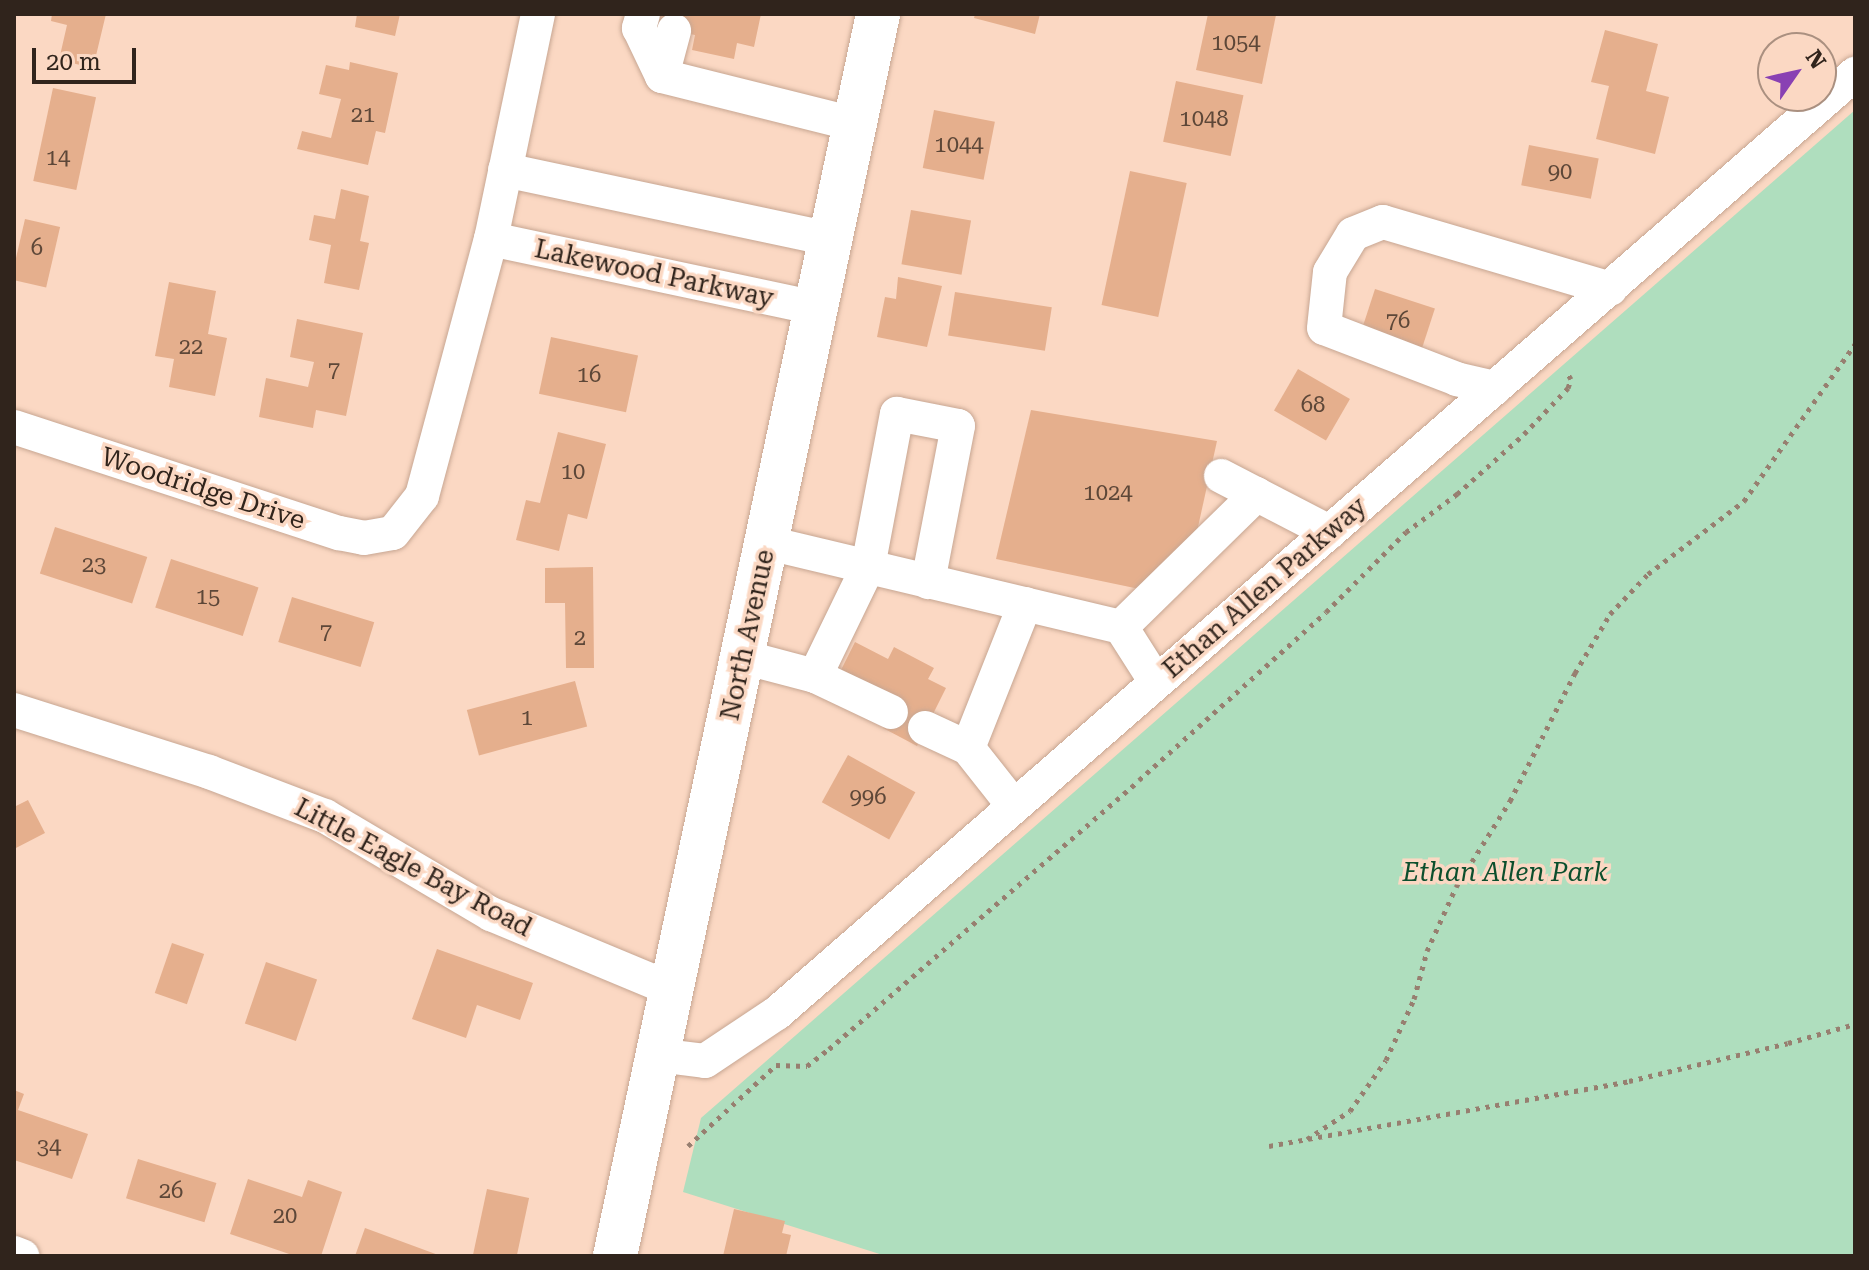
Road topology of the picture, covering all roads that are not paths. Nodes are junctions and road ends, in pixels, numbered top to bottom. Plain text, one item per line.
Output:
1 (538, 14) edge
2 (643, 14) edge
3 (878, 14) edge
4 (674, 31) dead end
5 (1855, 74) edge
6 (662, 76) junction
7 (854, 124) junction
8 (505, 170) junction
9 (491, 239) junction
10 (831, 239) junction
11 (1610, 289) junction
12 (817, 308) junction
13 (1495, 388) junction
14 (14, 427) edge
15 (1221, 476) dead end
16 (1257, 494) junction
17 (1329, 532) junction
18 (768, 543) junction
19 (868, 567) junction
20 (928, 582) junction
21 (1025, 604) junction
22 (1121, 627) junction
23 (743, 657) junction
24 (815, 676) junction
25 (1156, 682) junction
26 (14, 710) edge
27 (891, 712) dead end
28 (925, 728) dead end
29 (968, 748) junction
30 (1013, 805) junction
31 (671, 989) junction
32 (657, 1055) junction
33 (14, 1253) edge
34 (22, 1256) edge
35 (615, 1256) edge

1 - 8 street
2 - 6 street
3 - 7 main road, North Avenue
4 - 6 street
5 - 11 street, Ethan Allen Parkway
6 - 7 street
7 - 10 main road, North Avenue
8 - 9 street
8 - 10 street
9 - 12 street, Lakewood Parkway
9 - 14 street, Woodridge Drive
10 - 12 main road, North Avenue
11 - 13 street, Ethan Allen Parkway
11 - 13 street
12 - 18 main road, North Avenue
13 - 17 street, Ethan Allen Parkway
15 - 16 street
16 - 17 street
16 - 22 street
17 - 25 street, Ethan Allen Parkway
18 - 19 street
18 - 23 main road, North Avenue
19 - 20 street
19 - 20 street
19 - 24 street
20 - 21 street
21 - 22 street
21 - 29 street
22 - 25 street
23 - 24 street
23 - 31 main road, North Avenue
24 - 27 street
25 - 30 street, Ethan Allen Parkway
26 - 31 street, Little Eagle Bay Road
28 - 29 street
29 - 30 street
30 - 32 street, Ethan Allen Parkway
31 - 32 main road, North Avenue
32 - 35 main road, North Avenue
33 - 34 street

